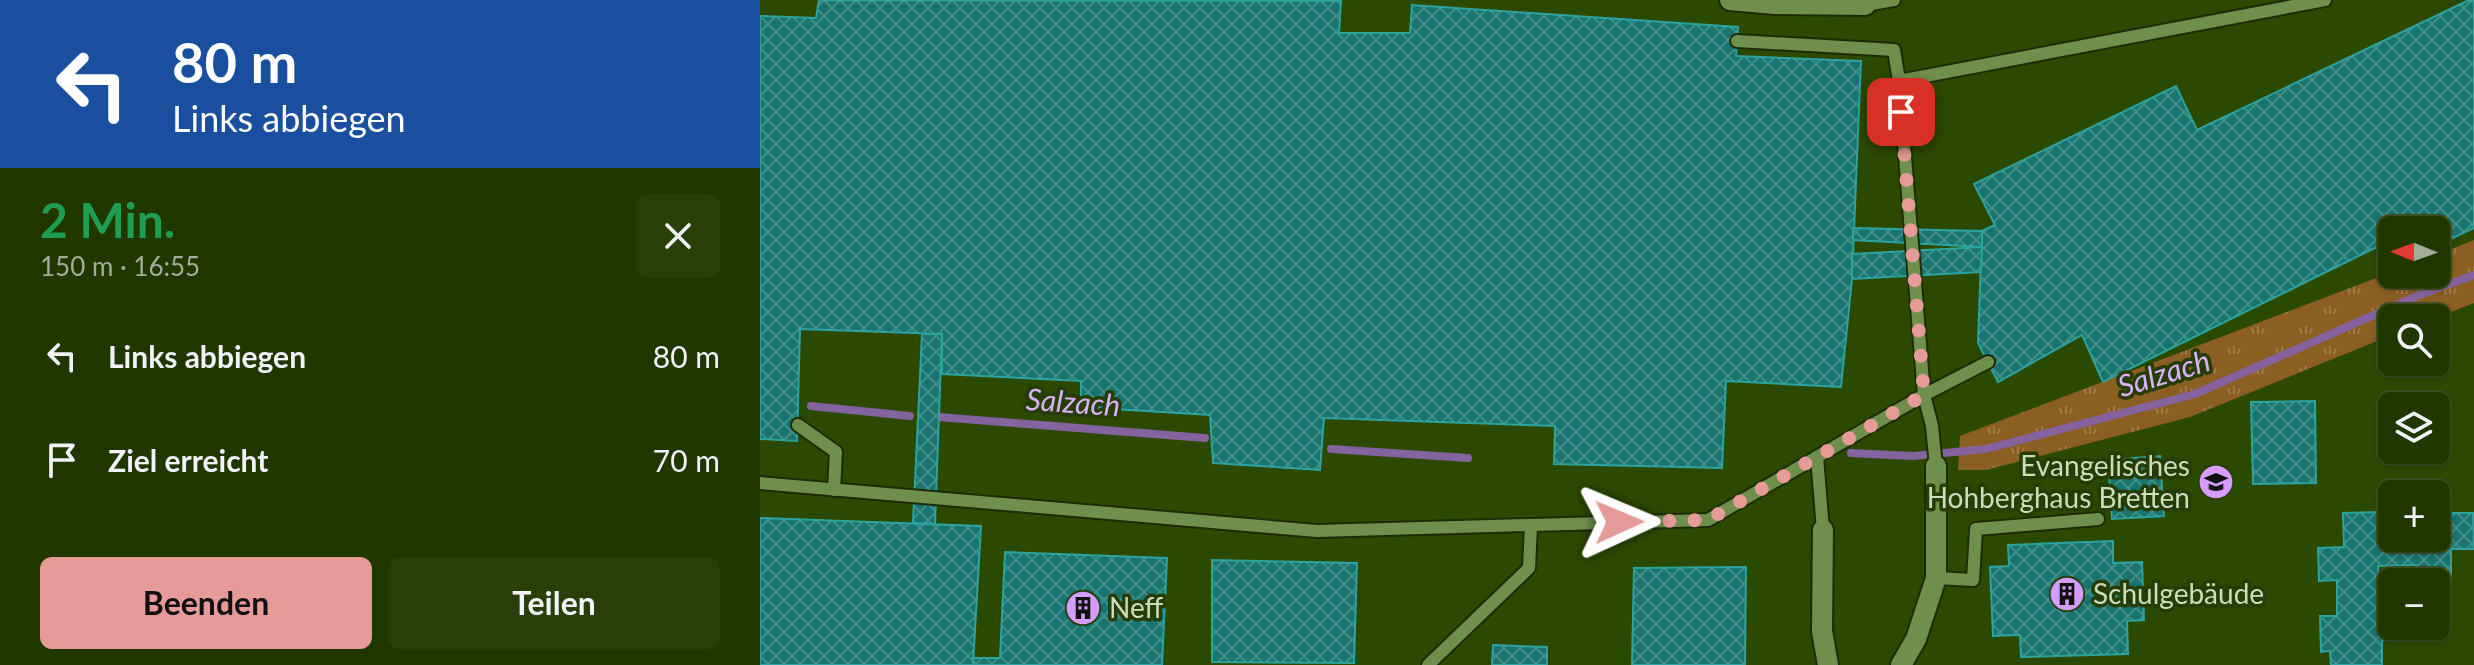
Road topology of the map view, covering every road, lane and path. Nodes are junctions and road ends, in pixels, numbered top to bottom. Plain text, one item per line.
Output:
1 (1730, 0) edge
2 (1894, 0) edge
3 (2325, 0) edge
4 (1865, 5) joint
5 (1737, 41) dead end
6 (1899, 81) junction
7 (1988, 362) dead end
8 (1924, 395) junction
9 (798, 425) dead end
10 (1817, 457) junction
11 (1936, 466) joint
12 (760, 483) edge
13 (834, 490) junction
14 (2098, 519) dead end
15 (1531, 525) junction
16 (1823, 530) joint
17 (1936, 578) junction
18 (1428, 665) edge
19 (1828, 665) edge
20 (1901, 665) edge

1 - 4 street
2 - 4 lane
3 - 6 lane
5 - 6 lane
6 - 8 lane
7 - 8 lane
8 - 10 lane
8 - 11 lane
9 - 13 lane
10 - 15 lane
10 - 16 lane
11 - 17 street
12 - 13 lane
13 - 15 lane
14 - 17 lane
15 - 18 lane
16 - 19 street
17 - 20 street

